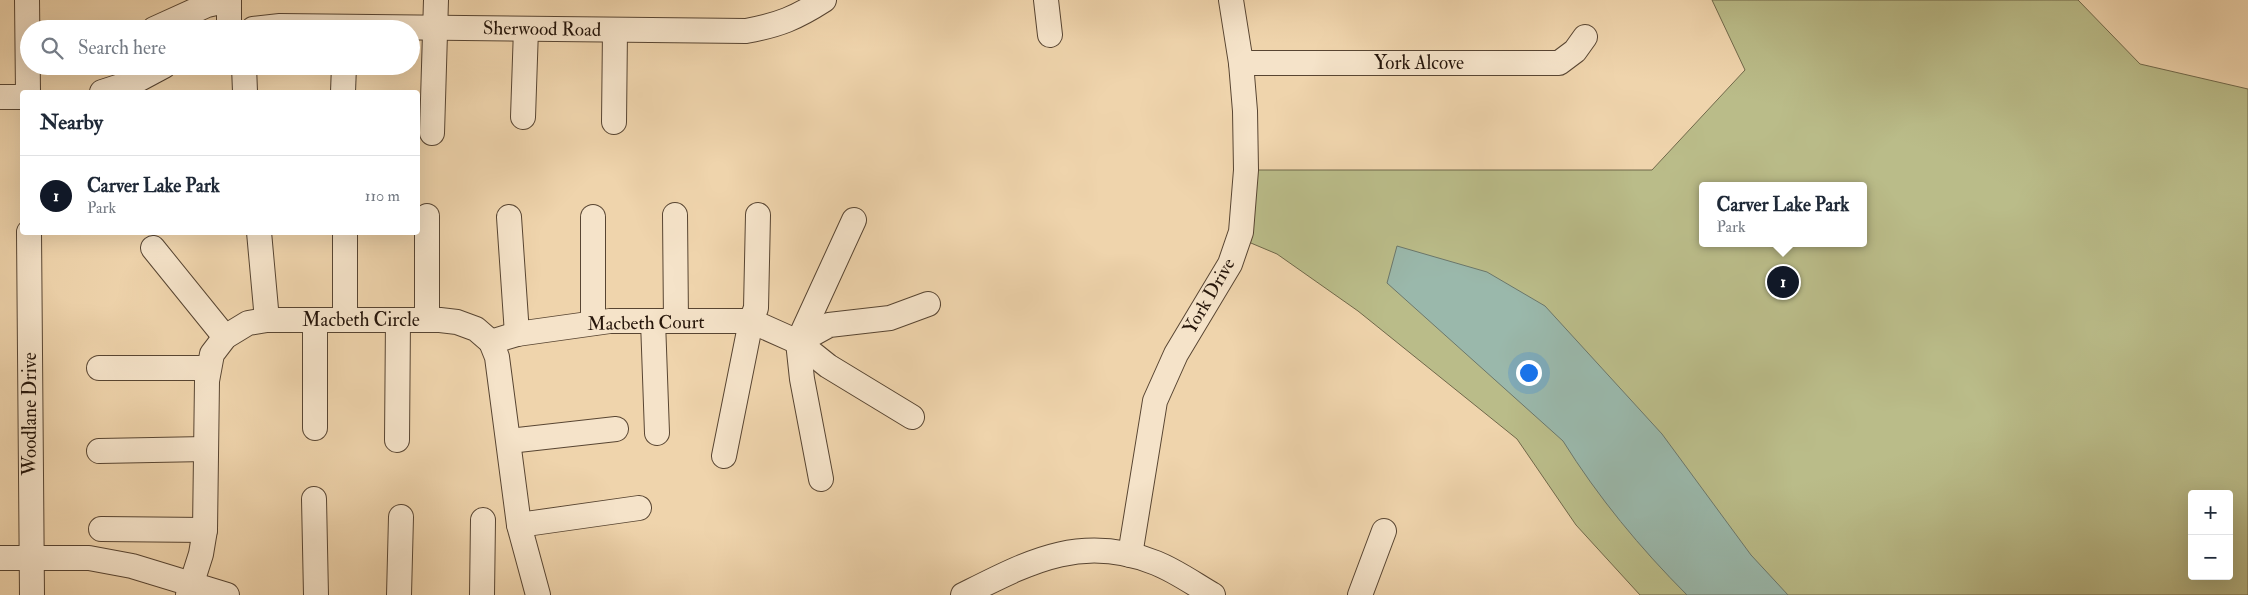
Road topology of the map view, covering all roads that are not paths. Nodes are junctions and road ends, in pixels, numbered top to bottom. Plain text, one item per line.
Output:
1 (27, 0) edge
2 (229, 0) edge
3 (436, 0) edge
4 (824, 0) edge
5 (1046, 0) edge
6 (1231, 0) edge
7 (27, 20) edge
8 (174, 20) edge
9 (229, 20) edge
10 (420, 28) edge
11 (435, 28) junction
12 (526, 29) junction
13 (615, 30) junction
14 (1050, 35) dead end
15 (1585, 37) dead end
16 (1241, 62) junction
17 (28, 75) edge
18 (147, 75) edge
19 (245, 75) edge
20 (344, 75) edge
21 (28, 90) edge
22 (108, 90) edge
23 (246, 90) edge
24 (343, 90) edge
25 (20, 97) edge
26 (0, 98) edge
27 (523, 118) dead end
28 (614, 122) dead end
29 (432, 132) dead end
30 (675, 215) dead end
31 (758, 215) dead end
32 (427, 216) dead end
33 (509, 217) dead end
34 (593, 217) dead end
35 (854, 220) dead end
36 (29, 235) edge
37 (259, 235) edge
38 (345, 235) edge
39 (153, 248) dead end
40 (928, 304) dead end
41 (267, 320) junction
42 (315, 320) junction
43 (345, 320) junction
44 (398, 320) junction
45 (427, 320) junction
46 (664, 321) junction
47 (750, 321) junction
48 (593, 323) junction
49 (517, 334) junction
50 (224, 337) junction
51 (490, 342) junction
52 (798, 342) junction
53 (99, 368) dead end
54 (207, 368) junction
55 (912, 417) dead end
56 (315, 428) dead end
57 (616, 429) dead end
58 (656, 433) dead end
59 (396, 440) dead end
60 (509, 441) junction
61 (206, 449) junction
62 (99, 451) dead end
63 (724, 456) dead end
64 (821, 479) dead end
65 (314, 500) dead end
66 (639, 508) dead end
67 (401, 518) dead end
68 (483, 520) dead end
69 (519, 525) junction
70 (101, 529) dead end
71 (206, 530) junction
72 (1384, 531) dead end
73 (1130, 556) junction
74 (32, 557) junction
75 (0, 558) edge
76 (190, 589) edge
77 (32, 595) edge
78 (227, 595) edge
79 (316, 595) edge
80 (399, 595) edge
81 (482, 595) edge
82 (538, 595) edge
83 (963, 595) edge
84 (1213, 595) edge
85 (1360, 595) edge

1 - 7 street
2 - 8 street
2 - 9 street
3 - 11 street
4 - 13 street, Sherwood Road
5 - 14 street
6 - 16 street, York Drive
10 - 11 street, Sherwood Road
11 - 12 street, Sherwood Road
11 - 29 street
12 - 13 street, Sherwood Road
12 - 27 street
13 - 28 street
15 - 16 street, York Alcove
16 - 73 street, York Drive
17 - 21 street
18 - 22 street
19 - 23 street
20 - 24 street
25 - 26 street
30 - 46 street
31 - 47 street
32 - 45 street
33 - 49 street
34 - 48 street
35 - 52 street
36 - 74 street, Woodlane Drive
37 - 41 street
38 - 43 street
39 - 50 street
40 - 52 street
41 - 42 street, Macbeth Circle
41 - 50 street, Macbeth Circle
42 - 43 street, Macbeth Circle
42 - 56 street
43 - 44 street, Macbeth Circle
44 - 45 street, Macbeth Circle
44 - 59 street
45 - 51 street, Macbeth Circle
46 - 47 street, Macbeth Court
46 - 48 street, Macbeth Court
46 - 58 street
47 - 52 street, Macbeth Court
47 - 63 street
48 - 49 street, Macbeth Court
49 - 51 street, Macbeth Court
50 - 54 street, Macbeth Circle
51 - 60 street
52 - 55 street, Macbeth Court
52 - 64 street
53 - 54 street
54 - 61 street, Macbeth Circle
57 - 60 street
60 - 69 street
61 - 62 street
61 - 71 street, Macbeth Circle
65 - 79 street
66 - 69 street
67 - 80 street
68 - 81 street
69 - 82 street
70 - 71 street
71 - 76 street, Macbeth Circle
72 - 85 street
73 - 83 street
73 - 84 street
74 - 75 street
74 - 76 street
74 - 77 street, Woodlane Drive
76 - 78 street

